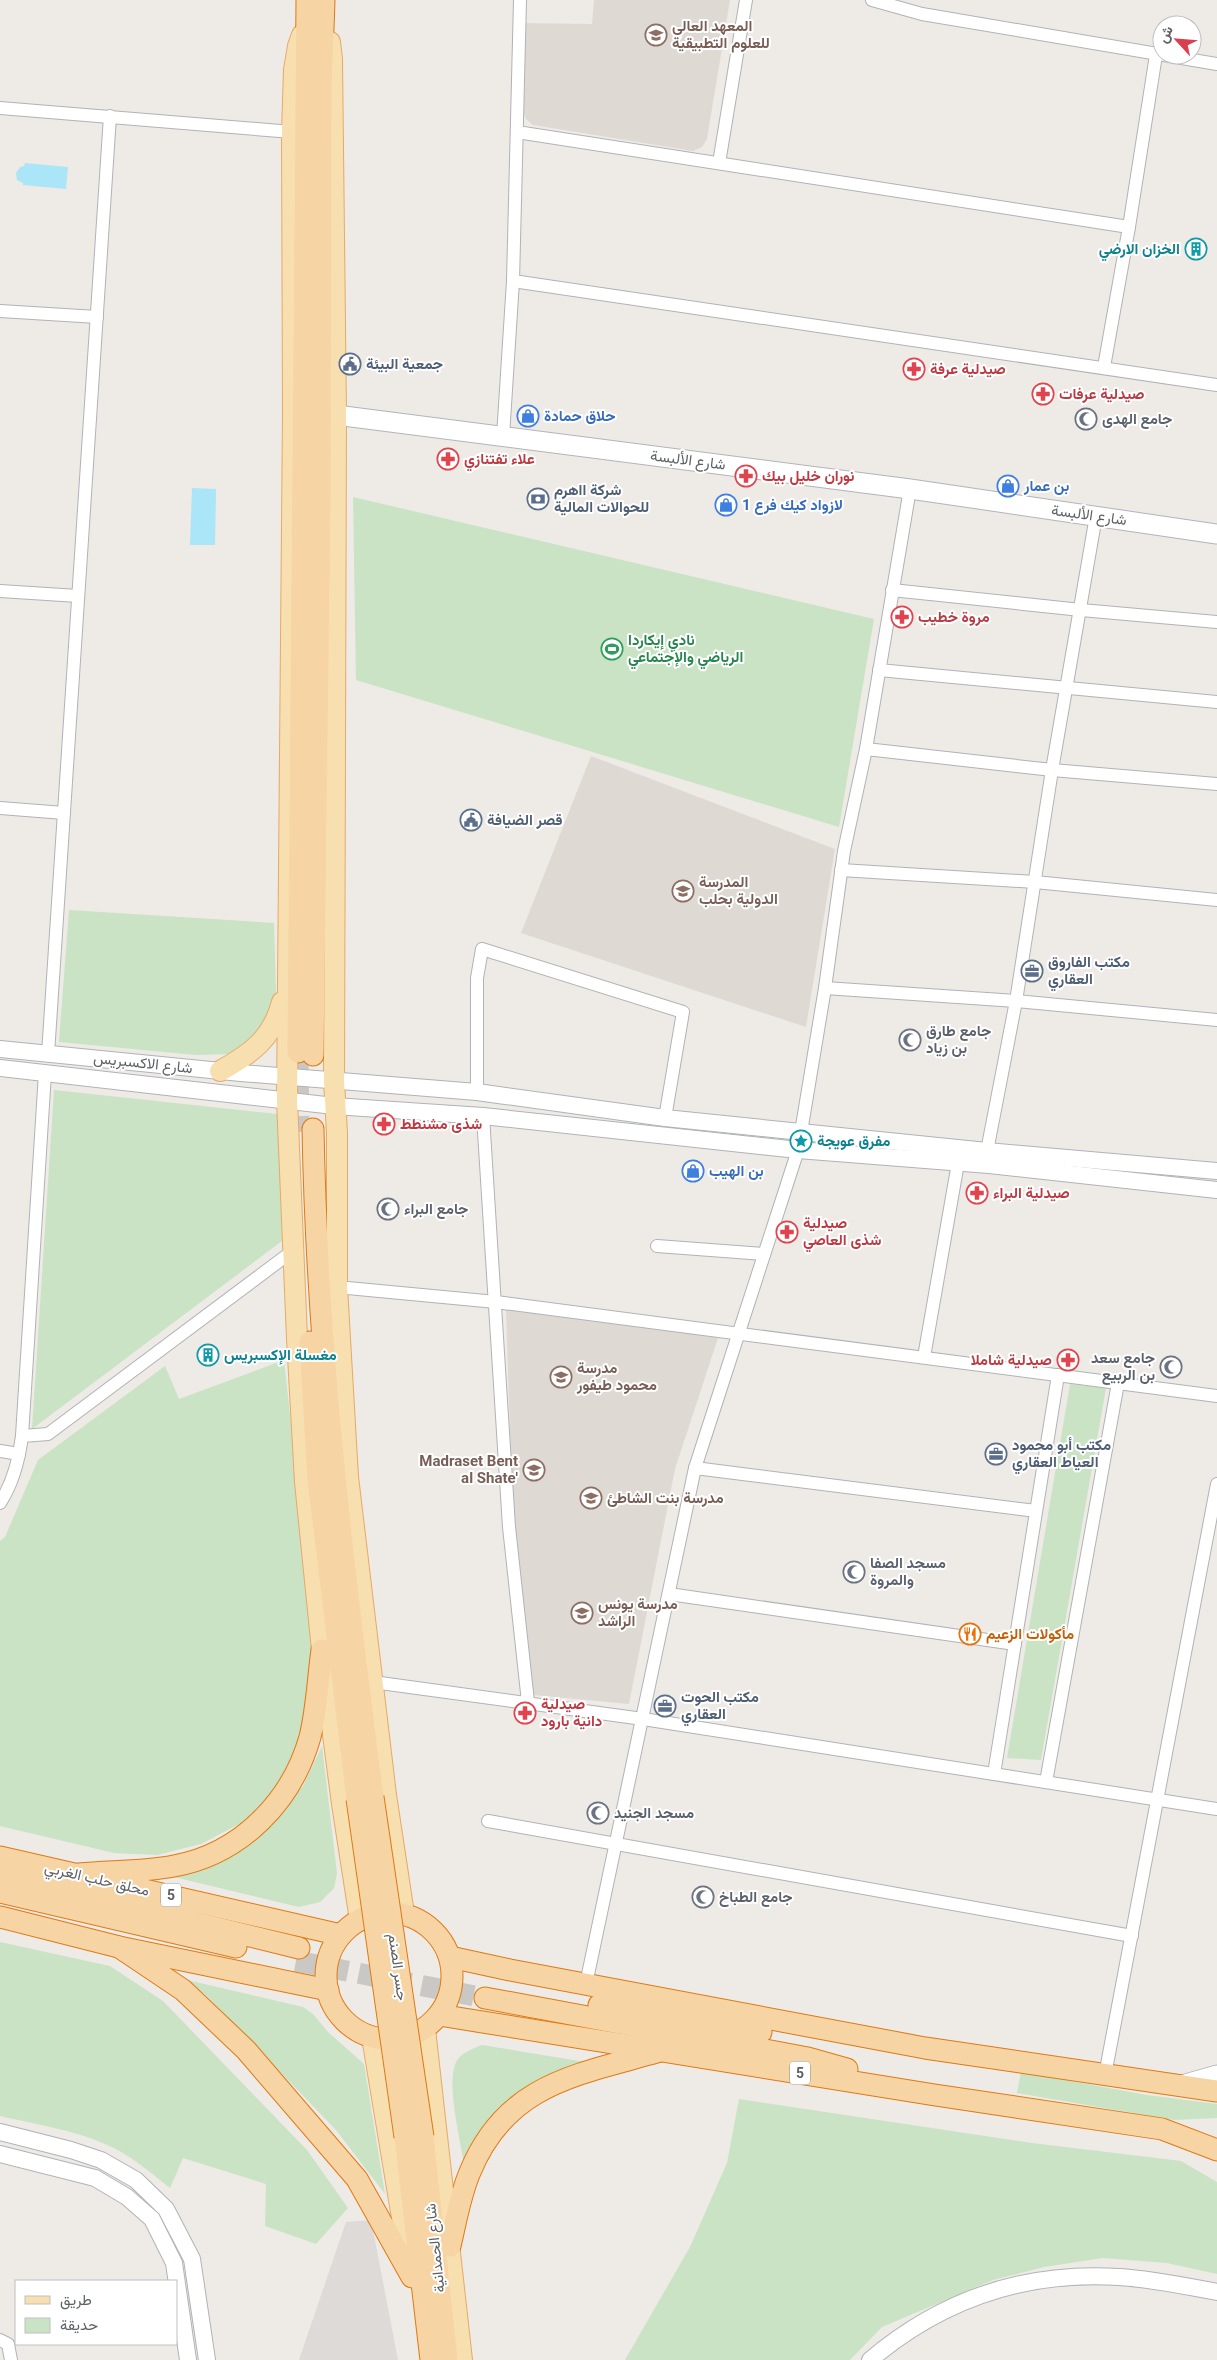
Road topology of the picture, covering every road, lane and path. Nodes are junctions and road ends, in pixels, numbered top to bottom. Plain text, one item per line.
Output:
1 (307, 0) edge
2 (324, 0) edge
3 (520, 0) edge
4 (746, 0) edge
5 (872, 0) edge
6 (315, 24) junction
7 (1152, 54) edge
8 (1202, 62) edge
9 (1217, 64) edge
10 (1154, 65) edge
11 (0, 108) edge
12 (110, 116) junction
13 (292, 132) junction
14 (517, 132) junction
15 (719, 163) junction
16 (1129, 227) junction
17 (514, 281) junction
18 (0, 311) edge
19 (97, 317) junction
20 (1104, 367) junction
21 (1217, 385) edge
22 (336, 415) junction
23 (503, 436) junction
24 (910, 489) junction
25 (1096, 516) junction
26 (1217, 534) edge
27 (892, 590) junction
28 (0, 591) edge
29 (78, 596) junction
30 (1081, 610) junction
31 (1217, 622) edge
32 (879, 670) junction
33 (1068, 688) junction
34 (1217, 702) edge
35 (866, 749) junction
36 (1052, 770) junction
37 (1217, 784) edge
38 (0, 808) edge
39 (64, 813) junction
40 (841, 870) junction
41 (1035, 882) junction
42 (1217, 900) edge
43 (288, 976) junction
44 (826, 988) junction
45 (1016, 1000) junction
46 (1217, 1020) edge
47 (0, 1050) edge
48 (48, 1054) junction
49 (306, 1054) tunnel mouth
50 (0, 1068) edge
51 (220, 1071) junction
52 (45, 1073) junction
53 (287, 1077) junction
54 (334, 1081) junction
55 (477, 1092) junction
56 (287, 1100) junction
57 (334, 1106) junction
58 (483, 1116) junction
59 (665, 1118) junction
60 (306, 1130) tunnel mouth
61 (801, 1131) junction
62 (798, 1150) junction
63 (987, 1151) junction
64 (958, 1163) junction
65 (1217, 1172) edge
66 (1217, 1190) edge
67 (657, 1246) dead end
68 (294, 1250) junction
69 (764, 1254) junction
70 (337, 1287) junction
71 (496, 1302) junction
72 (739, 1332) junction
73 (924, 1357) junction
74 (1058, 1375) junction
75 (1118, 1382) junction
76 (1217, 1396) edge
77 (22, 1436) junction
78 (0, 1451) edge
79 (19, 1454) junction
80 (695, 1468) junction
81 (326, 1479) junction
82 (1217, 1484) edge
83 (0, 1503) edge
84 (1036, 1511) junction
85 (669, 1594) junction
86 (1015, 1644) junction
87 (322, 1650) junction
88 (373, 1682) junction
89 (528, 1702) junction
90 (642, 1719) junction
91 (994, 1774) junction
92 (1046, 1782) junction
93 (1157, 1799) junction
94 (1217, 1809) edge
95 (488, 1821) dead end
96 (616, 1844) junction
97 (0, 1857) edge
98 (79, 1874) junction
99 (0, 1875) edge
100 (0, 1892) edge
101 (404, 1914) junction
102 (0, 1917) edge
103 (360, 1920) junction
104 (341, 1936) junction
105 (1132, 1936) junction
106 (118, 1947) junction
107 (450, 1956) junction
108 (586, 1984) junction
109 (328, 1990) junction
110 (432, 2022) junction
111 (372, 2037) junction
112 (926, 2048) junction
113 (663, 2051) junction
114 (1105, 2075) junction
115 (1217, 2075) edge
116 (1182, 2086) junction
117 (1217, 2091) edge
118 (935, 2095) junction
119 (1162, 2129) junction
120 (0, 2132) edge
121 (414, 2137) junction
122 (1217, 2137) edge
123 (1217, 2150) edge
124 (0, 2154) edge
125 (450, 2246) junction
126 (412, 2277) junction
127 (176, 2280) edge
128 (1217, 2292) edge
129 (199, 2309) junction
130 (179, 2312) edge
131 (8, 2342) edge
132 (11, 2360) edge
133 (188, 2360) edge
134 (207, 2360) edge
135 (422, 2360) edge
136 (431, 2360) edge
137 (447, 2360) edge
138 (462, 2360) edge
139 (870, 2360) edge

1 - 6 highway
2 - 6 highway
3 - 14 street
4 - 15 street
5 - 7 street
6 - 13 main road
6 - 22 main road
6 - 49 highway
8 - 9 street
10 - 16 street
11 - 12 street
12 - 13 street
12 - 19 street
13 - 43 main road
14 - 15 street
14 - 17 street
15 - 16 street
16 - 20 street
17 - 20 street
17 - 23 street
18 - 19 street
19 - 29 street
20 - 21 street
22 - 23 main road, شارع الألبسة
22 - 54 main road
23 - 24 main road, شارع الألبسة
24 - 25 main road, شارع الألبسة
24 - 27 street
25 - 26 main road, شارع الألبسة
25 - 30 street
27 - 30 street
27 - 32 street
28 - 29 street
29 - 39 street
30 - 31 street
30 - 33 street
32 - 33 street
32 - 35 street
33 - 34 street
33 - 36 street
35 - 36 street
35 - 40 street
36 - 37 street
36 - 41 street
38 - 39 street
39 - 48 street
40 - 41 street
40 - 44 street
41 - 42 street
41 - 45 street
43 - 51 main road
43 - 53 main road
44 - 45 street
44 - 61 street
45 - 46 street
45 - 63 street
47 - 48 street, شارع الاكسبريس
48 - 51 street, شارع الاكسبريس
50 - 52 street
51 - 53 street, شارع الاكسبريس
52 - 56 street
52 - 77 street
53 - 54 street, شارع الاكسبريس
53 - 56 main road
54 - 55 street, شارع الاكسبريس
54 - 57 main road
55 - 59 street, شارع الاكسبريس
55 - 59 street
56 - 57 street
56 - 68 main road
57 - 58 street
57 - 70 main road
58 - 62 street
58 - 71 street
59 - 61 street, شارع الاكسبريس
60 - 81 highway, جسر الصنم
61 - 62 street
61 - 63 street, شارع الاكسبريس
62 - 64 street
62 - 69 street
63 - 65 street, شارع الاكسبريس
64 - 66 street
64 - 73 street
67 - 69 street
68 - 77 street
68 - 81 main road
69 - 72 street
70 - 71 street
70 - 81 main road
71 - 72 street
71 - 89 street
72 - 73 street
72 - 80 street
73 - 74 street
74 - 75 street
74 - 84 street
75 - 76 street
75 - 92 street
77 - 79 street
78 - 79 street
79 - 83 street
80 - 84 street
80 - 85 street
81 - 87 main road
81 - 88 main road
81 - 121 highway, جسر الصنم, bridge
82 - 93 street
84 - 86 street
85 - 86 street
85 - 90 street
86 - 91 street
87 - 98 highway
87 - 103 main road
88 - 89 street
88 - 101 main road
89 - 90 street
90 - 91 street
90 - 96 street
91 - 92 street
92 - 93 street
93 - 94 street
93 - 105 street
95 - 96 street
96 - 105 street
96 - 108 street
97 - 98 highway, محلق حلب الغربي / 5
98 - 104 highway, محلق حلب الغربي / 5
99 - 100 highway
101 - 103 highway
101 - 107 highway
102 - 106 highway
103 - 104 highway
104 - 109 highway
105 - 114 street
106 - 109 highway
106 - 126 highway
107 - 108 highway, 5
107 - 110 highway
108 - 112 highway, 5
109 - 111 highway
110 - 111 highway
110 - 113 highway, 5
110 - 125 main road
111 - 126 main road
112 - 114 highway, 5
112 - 118 highway, 5
113 - 118 highway, 5
113 - 125 highway
114 - 116 highway, 5
115 - 116 main road
116 - 117 highway, 5
118 - 119 highway, 5
119 - 122 highway, 5
119 - 123 highway
120 - 129 street
121 - 136 highway, شارع الحمدانية
121 - 137 highway, شارع الحمدانية
124 - 127 street
125 - 138 main road
126 - 135 main road
128 - 139 street
129 - 130 street
129 - 134 street
130 - 133 street
131 - 132 street

